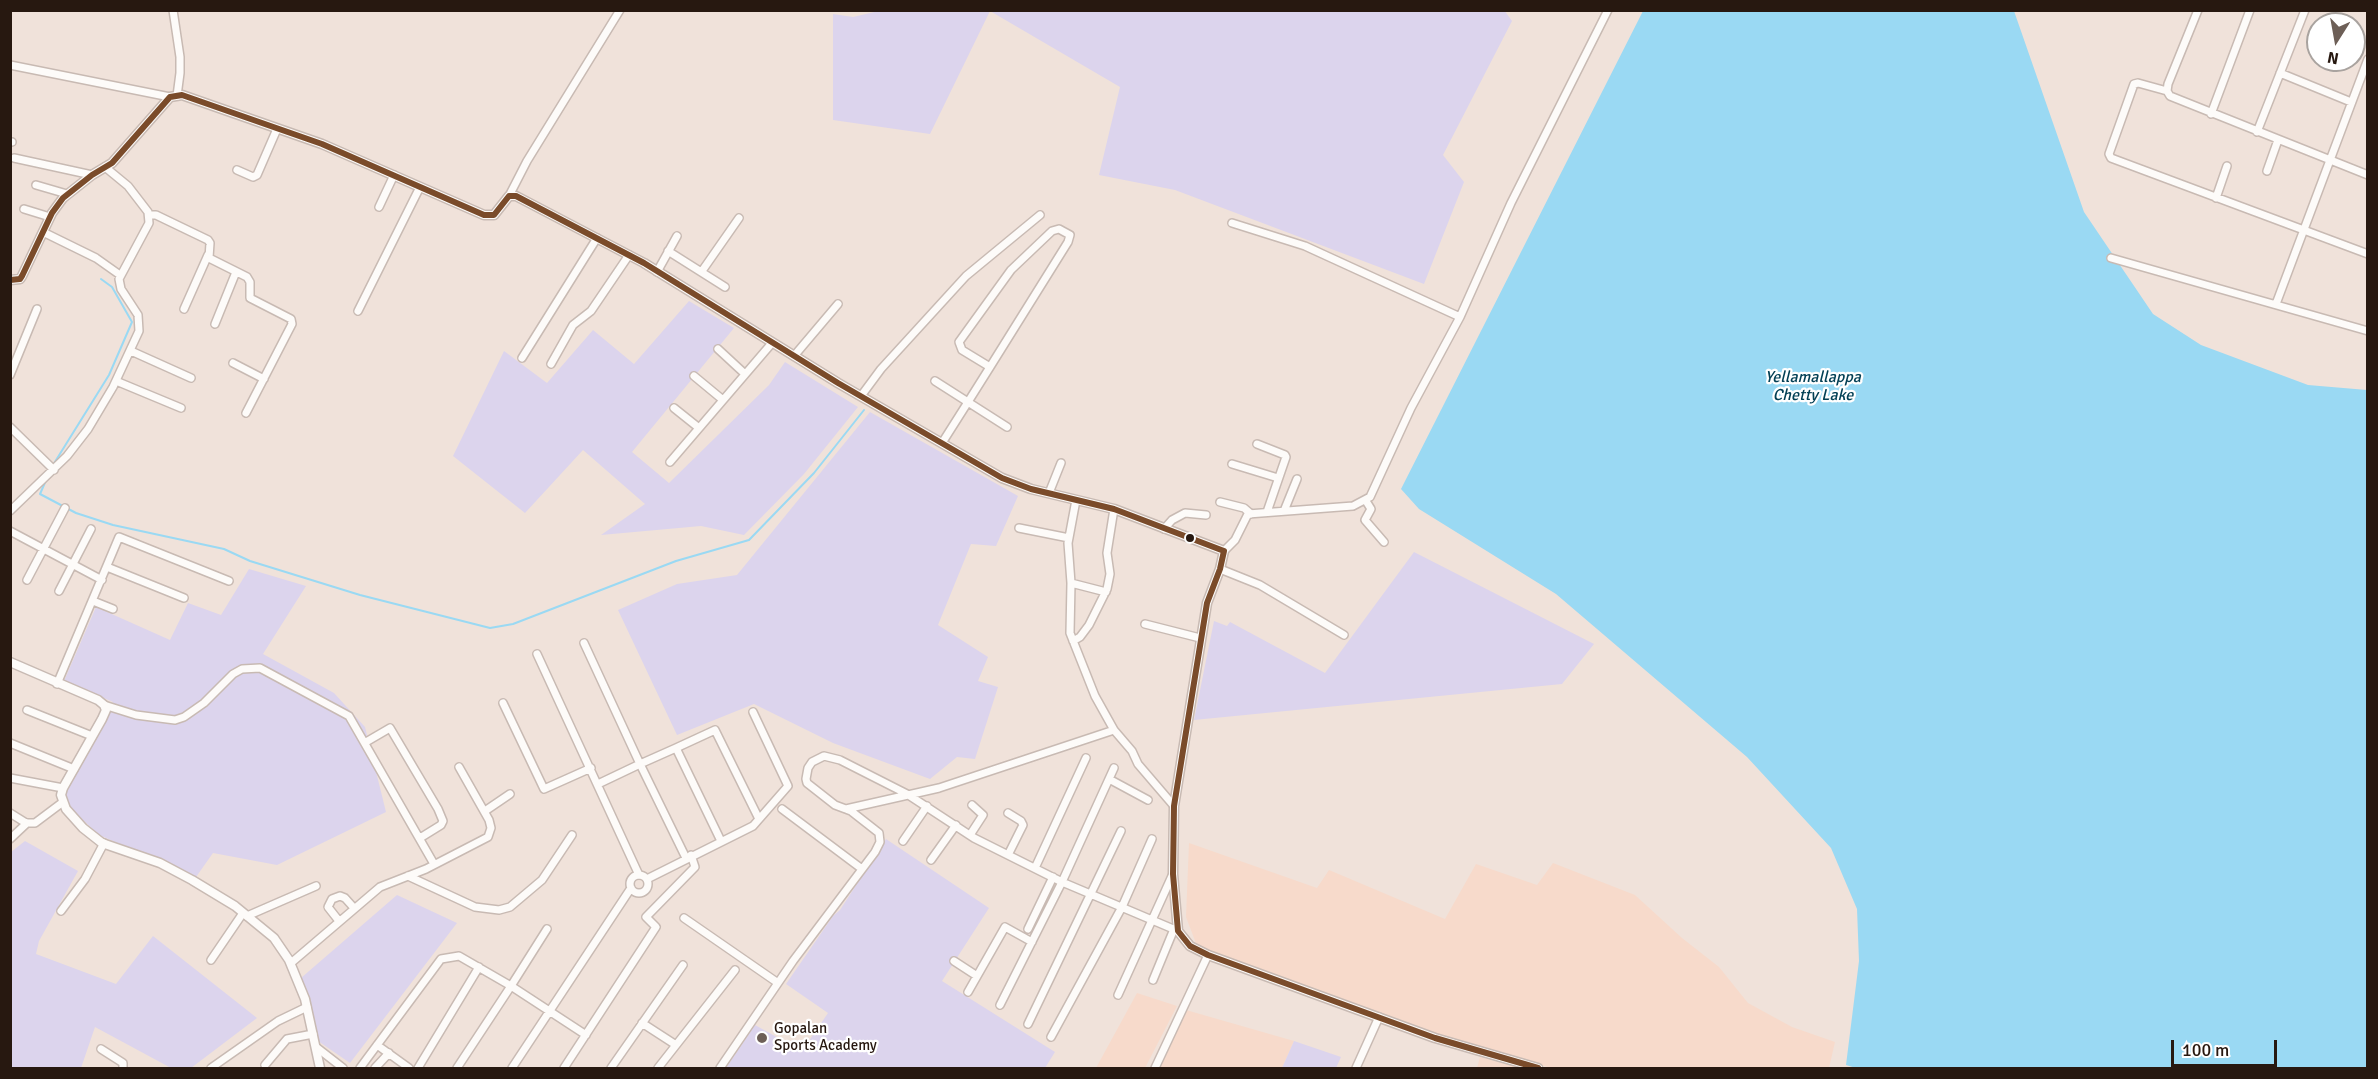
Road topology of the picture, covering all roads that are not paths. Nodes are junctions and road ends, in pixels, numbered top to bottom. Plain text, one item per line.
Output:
1 (173, 10) edge
2 (620, 10) edge
3 (1608, 10) edge
4 (2198, 10) edge
5 (2250, 10) edge
6 (2305, 10) edge
7 (2367, 59) edge
8 (10, 64) edge
9 (2280, 73) junction
10 (2167, 91) junction
11 (173, 96) junction
12 (2351, 102) junction
13 (2211, 114) junction
14 (277, 129) junction
15 (2257, 132) junction
16 (2278, 140) junction
17 (14, 158) dead end
18 (2329, 160) junction
19 (2228, 166) dead end
20 (105, 167) junction
21 (237, 170) dead end
22 (2267, 171) dead end
23 (92, 175) junction
24 (394, 175) junction
25 (2367, 175) edge
26 (36, 185) dead end
27 (420, 187) junction
28 (67, 194) junction
29 (509, 196) junction
30 (2216, 198) junction
31 (379, 207) dead end
32 (24, 209) dead end
33 (149, 215) junction
34 (1040, 215) dead end
35 (50, 217) junction
36 (740, 218) dead end
37 (1232, 223) dead end
38 (2304, 230) junction
39 (43, 232) junction
40 (677, 236) dead end
41 (597, 237) junction
42 (668, 251) junction
43 (2367, 254) edge
44 (208, 255) junction
45 (629, 255) junction
46 (2111, 258) dead end
47 (702, 271) junction
48 (236, 272) junction
49 (657, 272) junction
50 (120, 275) junction
51 (10, 280) edge
52 (725, 287) dead end
53 (838, 304) dead end
54 (2276, 304) junction
55 (37, 309) dead end
56 (184, 309) dead end
57 (358, 311) dead end
58 (1460, 317) junction
59 (215, 324) dead end
60 (2367, 331) edge
61 (772, 343) junction
62 (718, 349) dead end
63 (131, 351) junction
64 (794, 356) junction
65 (522, 358) dead end
66 (233, 363) dead end
67 (551, 364) dead end
68 (990, 367) junction
69 (745, 374) junction
70 (10, 375) edge
71 (694, 376) dead end
72 (191, 378) dead end
73 (264, 379) junction
74 (116, 381) junction
75 (934, 381) dead end
76 (861, 396) junction
77 (723, 400) junction
78 (968, 402) junction
79 (181, 408) dead end
80 (674, 408) dead end
81 (246, 413) dead end
82 (10, 427) edge
83 (1006, 427) dead end
84 (699, 428) junction
85 (942, 443) junction
86 (1257, 444) dead end
87 (670, 462) dead end
88 (1061, 463) dead end
89 (1232, 464) dead end
90 (54, 470) junction
91 (1278, 478) junction
92 (1297, 479) dead end
93 (1049, 493) junction
94 (1076, 500) junction
95 (1366, 501) junction
96 (1220, 502) dead end
97 (65, 508) dead end
98 (1114, 509) junction
99 (10, 511) edge
100 (1284, 511) junction
101 (1267, 512) junction
102 (1251, 514) junction
103 (1206, 515) dead end
104 (1019, 528) dead end
105 (91, 529) dead end
106 (1164, 529) junction
107 (13, 532) edge
108 (1069, 538) junction
109 (1384, 542) dead end
110 (10, 543) edge
111 (44, 549) junction
112 (1224, 551) junction
113 (73, 565) junction
114 (107, 567) junction
115 (1220, 569) junction
116 (27, 580) dead end
117 (102, 580) junction
118 (229, 581) dead end
119 (1071, 583) junction
120 (59, 591) dead end
121 (1106, 592) junction
122 (184, 598) dead end
123 (93, 601) junction
124 (113, 609) dead end
125 (1145, 624) dead end
126 (1344, 635) dead end
127 (1200, 638) junction
128 (1073, 641) junction
129 (584, 643) dead end
130 (537, 654) dead end
131 (10, 662) edge
132 (57, 684) junction
133 (503, 703) dead end
134 (104, 705) junction
135 (27, 710) dead end
136 (753, 712) dead end
137 (1114, 730) junction
138 (92, 736) junction
139 (366, 742) junction
140 (10, 743) edge
141 (676, 747) junction
142 (1086, 758) dead end
143 (640, 764) junction
144 (459, 767) dead end
145 (591, 768) junction
146 (1113, 768) dead end
147 (74, 769) junction
148 (10, 778) edge
149 (1109, 779) junction
150 (598, 784) junction
151 (63, 788) junction
152 (510, 794) dead end
153 (907, 794) junction
154 (1148, 800) dead end
155 (63, 802) junction
156 (972, 805) dead end
157 (927, 806) junction
158 (1174, 806) junction
159 (782, 809) dead end
160 (846, 809) junction
161 (485, 811) junction
162 (10, 813) edge
163 (1008, 813) dead end
164 (759, 819) junction
165 (27, 824) junction
166 (956, 825) junction
167 (1121, 831) dead end
168 (572, 835) dead end
169 (970, 835) junction
170 (420, 838) junction
171 (10, 839) edge
172 (1152, 839) dead end
173 (721, 841) junction
174 (903, 841) dead end
175 (104, 843) junction
176 (1008, 855) junction
177 (688, 857) junction
178 (931, 860) dead end
179 (434, 864) junction
180 (1035, 868) junction
181 (862, 869) junction
182 (1173, 874) junction
183 (408, 876) junction
184 (643, 877) junction
185 (1053, 877) junction
186 (1062, 882) junction
187 (316, 886) dead end
188 (631, 888) junction
189 (1092, 894) junction
190 (1122, 907) junction
191 (354, 908) junction
192 (61, 911) dead end
193 (245, 915) junction
194 (684, 918) dead end
195 (1153, 920) junction
196 (339, 921) junction
197 (1028, 929) dead end
198 (547, 930) dead end
199 (1176, 930) junction
200 (1032, 942) junction
201 (1208, 955) junction
202 (211, 960) dead end
203 (954, 961) dead end
204 (291, 963) junction
205 (682, 965) dead end
206 (479, 967) junction
207 (735, 970) dead end
208 (977, 976) junction
209 (1153, 980) dead end
210 (778, 983) junction
211 (511, 986) junction
212 (968, 992) dead end
213 (1118, 995) dead end
214 (1000, 1005) dead end
215 (307, 1007) junction
216 (550, 1012) junction
217 (1379, 1017) junction
218 (642, 1023) junction
219 (1028, 1024) dead end
220 (313, 1034) junction
221 (585, 1035) junction
222 (1051, 1037) dead end
223 (377, 1045) junction
224 (676, 1045) junction
225 (316, 1047) junction
226 (101, 1048) dead end
227 (388, 1053) junction
228 (265, 1065) dead end
229 (123, 1068) edge
230 (211, 1068) edge
231 (320, 1068) edge
232 (343, 1068) edge
233 (360, 1068) edge
234 (375, 1068) edge
235 (409, 1068) edge
236 (418, 1068) edge
237 (457, 1068) edge
238 (512, 1068) edge
239 (564, 1068) edge
240 (611, 1068) edge
241 (658, 1068) edge
242 (720, 1068) edge
243 (1155, 1068) edge
244 (1357, 1068) edge
245 (1538, 1068) edge

1 - 11 street
2 - 29 street
3 - 58 street
4 - 10 street
5 - 13 street
6 - 9 street
7 - 12 street
8 - 11 street
9 - 12 street
9 - 15 street
10 - 13 street
10 - 30 street
11 - 14 street
11 - 20 street
12 - 18 street
13 - 15 street
14 - 21 street
14 - 24 street
15 - 16 street
16 - 18 street
16 - 22 street
17 - 23 street
18 - 25 street
18 - 38 street
19 - 30 street
20 - 23 street
20 - 33 street
23 - 28 street
24 - 27 street
24 - 31 street
26 - 28 street
27 - 29 street
27 - 57 street
28 - 35 street
29 - 41 street
30 - 38 street
32 - 35 street
33 - 44 street
33 - 50 street
34 - 76 street
35 - 39 street
36 - 47 street
37 - 58 street
38 - 43 street
38 - 54 street
39 - 50 street
39 - 51 street
40 - 42 street
41 - 45 street
41 - 65 street
42 - 47 street
42 - 49 street
44 - 48 street
44 - 56 street
45 - 49 street
45 - 67 street
46 - 54 street
47 - 52 street
48 - 59 street
48 - 73 street
49 - 61 street
50 - 63 street
53 - 64 street
54 - 60 street
55 - 70 street
58 - 95 street
61 - 64 street
61 - 69 street
62 - 69 street
63 - 72 street
63 - 74 street
64 - 76 street
66 - 73 street
68 - 68 street
68 - 78 street
69 - 77 street
71 - 77 street
73 - 81 street
74 - 79 street
74 - 90 street
75 - 78 street
76 - 85 street
77 - 84 street
78 - 83 street
78 - 85 street
80 - 84 street
82 - 90 street
84 - 87 street
85 - 93 street
86 - 91 street
88 - 93 street
89 - 91 street
90 - 99 street
91 - 101 street
92 - 100 street
93 - 94 street
94 - 98 street
94 - 108 street
95 - 100 street
95 - 109 street
96 - 102 street
97 - 111 street
98 - 106 street
98 - 121 street
100 - 101 street
101 - 102 street
102 - 112 street
103 - 106 street
104 - 108 street
105 - 113 street
106 - 112 street
107 - 110 street
107 - 111 street
108 - 119 street
111 - 113 street
111 - 116 street
112 - 115 street
113 - 117 street
113 - 120 street
114 - 117 street
114 - 118 street
114 - 122 street
115 - 126 street
115 - 127 street
117 - 123 street
119 - 121 street
119 - 128 street
121 - 128 street
123 - 124 street
123 - 132 street
125 - 127 street
127 - 158 street
128 - 137 street
129 - 143 street
130 - 145 street
131 - 132 street
132 - 134 street
133 - 145 street
134 - 138 street
134 - 139 street
135 - 138 street
136 - 164 street
137 - 153 street
137 - 158 street
138 - 147 street
139 - 170 street
139 - 170 street
140 - 147 street
141 - 143 street
141 - 164 street
141 - 173 street
142 - 180 street
143 - 150 street
143 - 177 street
144 - 161 street
145 - 150 street
146 - 149 street
147 - 151 street
148 - 151 street
149 - 154 street
149 - 186 street
150 - 184 street
151 - 155 street
152 - 161 street
153 - 157 street
153 - 160 street
153 - 160 street
155 - 165 street
155 - 175 street
156 - 169 street
157 - 166 street
157 - 174 street
158 - 182 street
159 - 181 street
160 - 181 street
161 - 179 street
162 - 165 street
163 - 176 street
164 - 173 street
165 - 171 street
166 - 169 street
166 - 178 street
167 - 189 street
168 - 183 street
169 - 176 street
170 - 179 street
172 - 190 street
173 - 177 street
175 - 192 street
175 - 193 street
176 - 180 street
177 - 184 street
177 - 221 street
179 - 183 street
180 - 185 street
181 - 210 street
182 - 195 street
182 - 199 street
183 - 191 street
184 - 188 street
184 - 188 street
185 - 186 street
185 - 197 street
186 - 189 street
186 - 200 street
187 - 193 street
188 - 216 street
189 - 190 street
189 - 219 street
190 - 195 street
190 - 222 street
191 - 196 street
191 - 196 street
193 - 202 street
193 - 204 street
194 - 210 street
195 - 199 street
195 - 213 street
196 - 204 street
198 - 211 street
199 - 201 street
199 - 209 street
200 - 208 street
200 - 214 street
201 - 217 street
201 - 243 street
203 - 208 street
204 - 215 street
205 - 218 street
206 - 211 street
206 - 223 street
206 - 236 street
207 - 224 street
208 - 212 street
210 - 242 street
211 - 216 street
211 - 237 street
215 - 220 street
215 - 230 street
216 - 221 street
216 - 238 street
217 - 244 street
217 - 245 street
218 - 224 street
218 - 240 street
220 - 225 street
220 - 228 street
221 - 239 street
223 - 227 street
223 - 233 street
224 - 241 street
225 - 231 street
225 - 232 street
226 - 229 street
227 - 234 street
227 - 235 street

